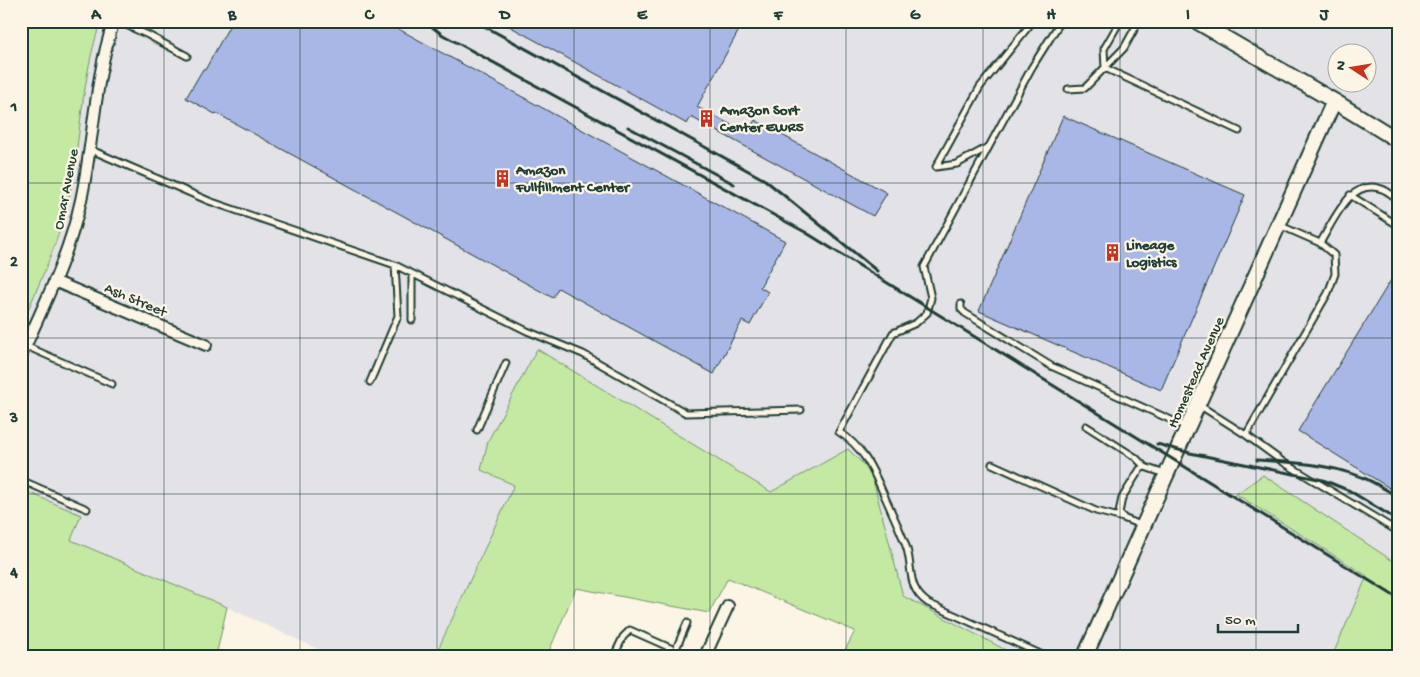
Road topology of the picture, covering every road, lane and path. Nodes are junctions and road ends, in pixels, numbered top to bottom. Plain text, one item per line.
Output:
1 (116, 21) edge
2 (1033, 21) edge
3 (1061, 21) edge
4 (1120, 21) edge
5 (1139, 21) edge
6 (1196, 21) edge
7 (187, 56) dead end
8 (1105, 68) junction
9 (1068, 89) dead end
10 (1334, 101) junction
11 (1239, 131) dead end
12 (1399, 141) edge
13 (989, 147) junction
14 (89, 150) junction
15 (1350, 195) junction
16 (1399, 200) edge
17 (1278, 225) junction
18 (1399, 226) edge
19 (1320, 242) junction
20 (396, 265) junction
21 (412, 274) junction
22 (54, 281) junction
23 (961, 304) dead end
24 (412, 320) dead end
25 (206, 345) dead end
26 (23, 351) edge
27 (506, 362) dead end
28 (370, 382) dead end
29 (112, 384) dead end
30 (1198, 404) junction
31 (801, 410) dead end
32 (1086, 426) dead end
33 (1187, 428) junction
34 (477, 430) dead end
35 (1246, 435) junction
36 (992, 464) dead end
37 (1145, 467) junction
38 (1166, 475) junction
39 (21, 480) edge
40 (87, 509) dead end
41 (1123, 518) junction
42 (1143, 526) junction
43 (1399, 532) edge
44 (728, 606) dead end
45 (687, 623) dead end
46 (675, 650) junction
47 (616, 655) edge
48 (673, 656) edge
49 (705, 656) edge
50 (1045, 656) edge
51 (1085, 656) edge

1 - 7 lane
1 - 14 street, Omar Avenue
2 - 13 lane
3 - 13 lane
4 - 8 lane
5 - 8 lane
6 - 10 street
8 - 9 lane
8 - 11 lane
10 - 12 street
10 - 17 street, Homestead Avenue
13 - 50 lane
14 - 20 lane
14 - 22 street, Omar Avenue
15 - 16 lane
15 - 18 lane
15 - 19 lane
17 - 19 lane
17 - 30 street, Homestead Avenue
19 - 35 lane
20 - 21 lane
20 - 28 lane
21 - 24 lane
21 - 31 lane
22 - 25 street, Ash Street
22 - 26 street, Omar Avenue
23 - 33 lane
26 - 29 lane
27 - 34 lane
30 - 33 street, Homestead Avenue
30 - 35 lane
32 - 37 lane
33 - 38 street, Homestead Avenue
35 - 43 lane
36 - 41 lane
37 - 38 lane
37 - 41 lane
38 - 42 street, Homestead Avenue
39 - 40 lane
41 - 42 lane
42 - 51 street, Homestead Avenue
44 - 49 street
45 - 46 lane
46 - 47 lane
46 - 48 lane

